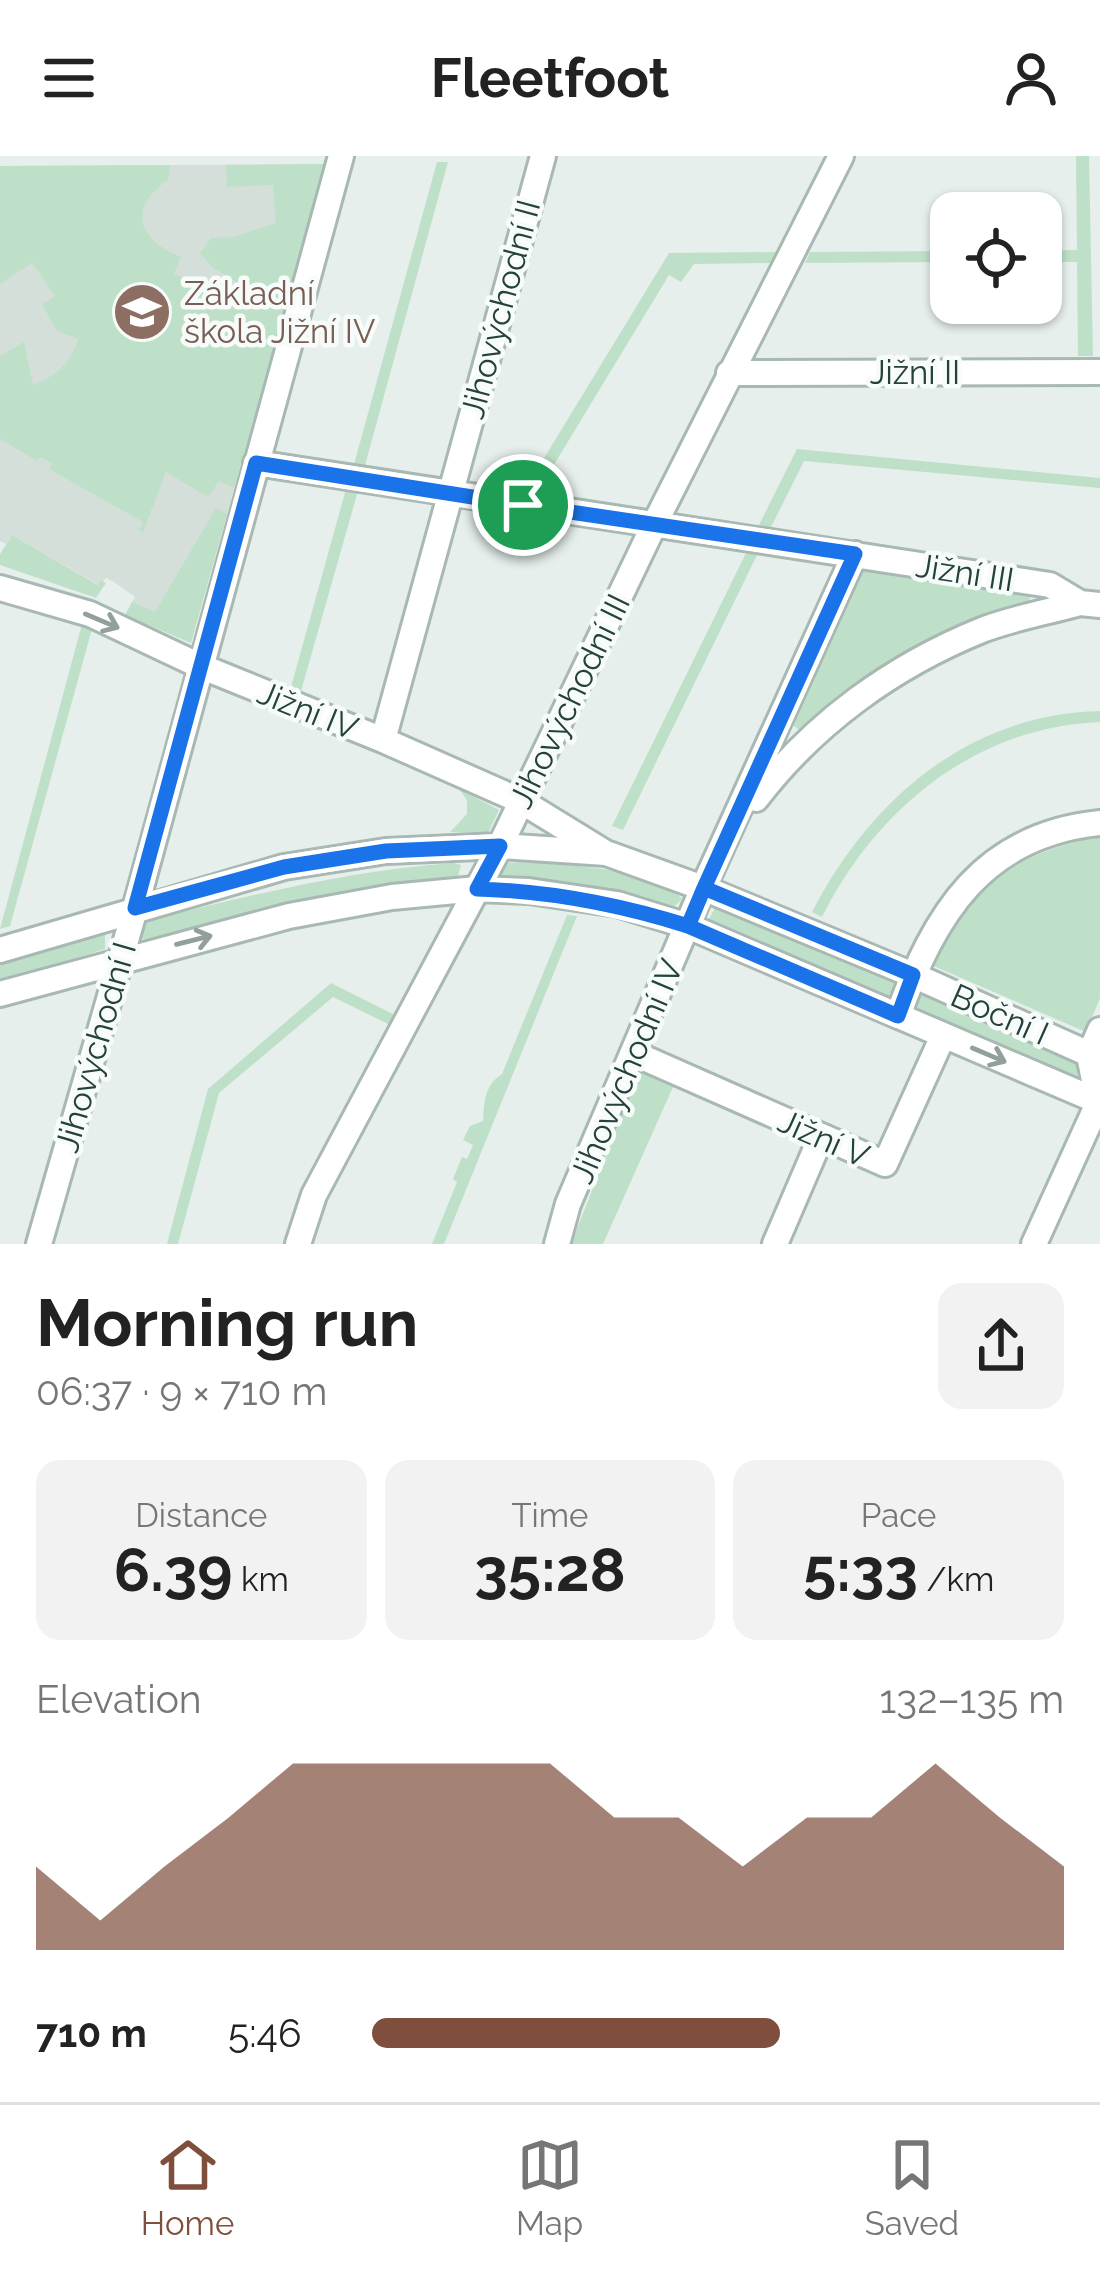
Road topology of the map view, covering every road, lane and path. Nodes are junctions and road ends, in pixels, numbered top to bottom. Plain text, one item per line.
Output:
1 (340, 156) edge
2 (543, 156) edge
3 (841, 156) edge
4 (1100, 372) edge
5 (729, 373) junction
6 (256, 463) junction
7 (450, 493) junction
8 (654, 525) junction
9 (855, 554) junction
10 (0, 588) edge
11 (1090, 604) edge
12 (200, 666) junction
13 (383, 740) junction
14 (521, 801) junction
15 (1100, 823) edge
16 (729, 834) junction
17 (500, 846) junction
18 (606, 853) junction
19 (704, 888) junction
20 (477, 889) junction
21 (135, 908) junction
22 (688, 926) junction
23 (0, 950) edge
24 (120, 959) junction
25 (913, 975) junction
26 (0, 994) edge
27 (898, 1016) junction
28 (1100, 1030) edge
29 (943, 1036) junction
30 (635, 1054) junction
31 (1095, 1057) edge
32 (1099, 1100) edge
33 (821, 1137) junction
34 (39, 1244) edge
35 (298, 1244) edge
36 (557, 1244) edge
37 (775, 1244) edge
38 (1034, 1244) edge

1 - 6 street, Jihovýchodní I
2 - 7 street, Jihovýchodní II
3 - 5 street, Jihovýchodní III
4 - 5 street, Jižní II
5 - 8 street, Jihovýchodní III
6 - 7 street, Jižní III
6 - 12 street, Jihovýchodní I
7 - 8 street, Jižní III
7 - 13 street, Jihovýchodní II
8 - 9 street, Jižní III
8 - 14 street, Jihovýchodní III
9 - 11 street, Jižní III
9 - 16 street, Jihovýchodní IV
10 -> 12 street, Jižní IV
11 - 16 street, Jihovýchodní IV
12 - 13 street, Jižní IV
12 - 21 street, Jihovýchodní I
13 - 14 street, Jižní IV
14 - 17 street, Jihovýchodní III
14 - 18 street, Jižní IV
15 - 25 street
16 - 19 street, Jihovýchodní IV
17 - 18 street, Boční I
17 - 20 street, Jihovýchodní III
17 - 21 street, Boční I
18 - 19 street, Boční I
19 - 22 street, Jihovýchodní IV
19 - 25 street, Boční I
20 - 22 street, Boční I
24 -> 20 street, Boční I
20 - 35 street, Jihovýchodní III
21 - 23 street, Boční I
21 - 24 street, Jihovýchodní I
22 - 27 street, Boční I
22 - 30 street, Jihovýchodní IV
24 - 26 street, Boční I
24 - 34 street, Jihovýchodní I
25 - 27 street
25 - 31 street, Boční I
27 - 29 street, Boční I
28 - 31 street
29 -> 32 street, Boční I
29 - 33 street, Jižní V
30 - 33 street, Jižní V
30 - 36 street, Jihovýchodní IV
31 - 32 street
32 - 38 street
33 - 37 street

